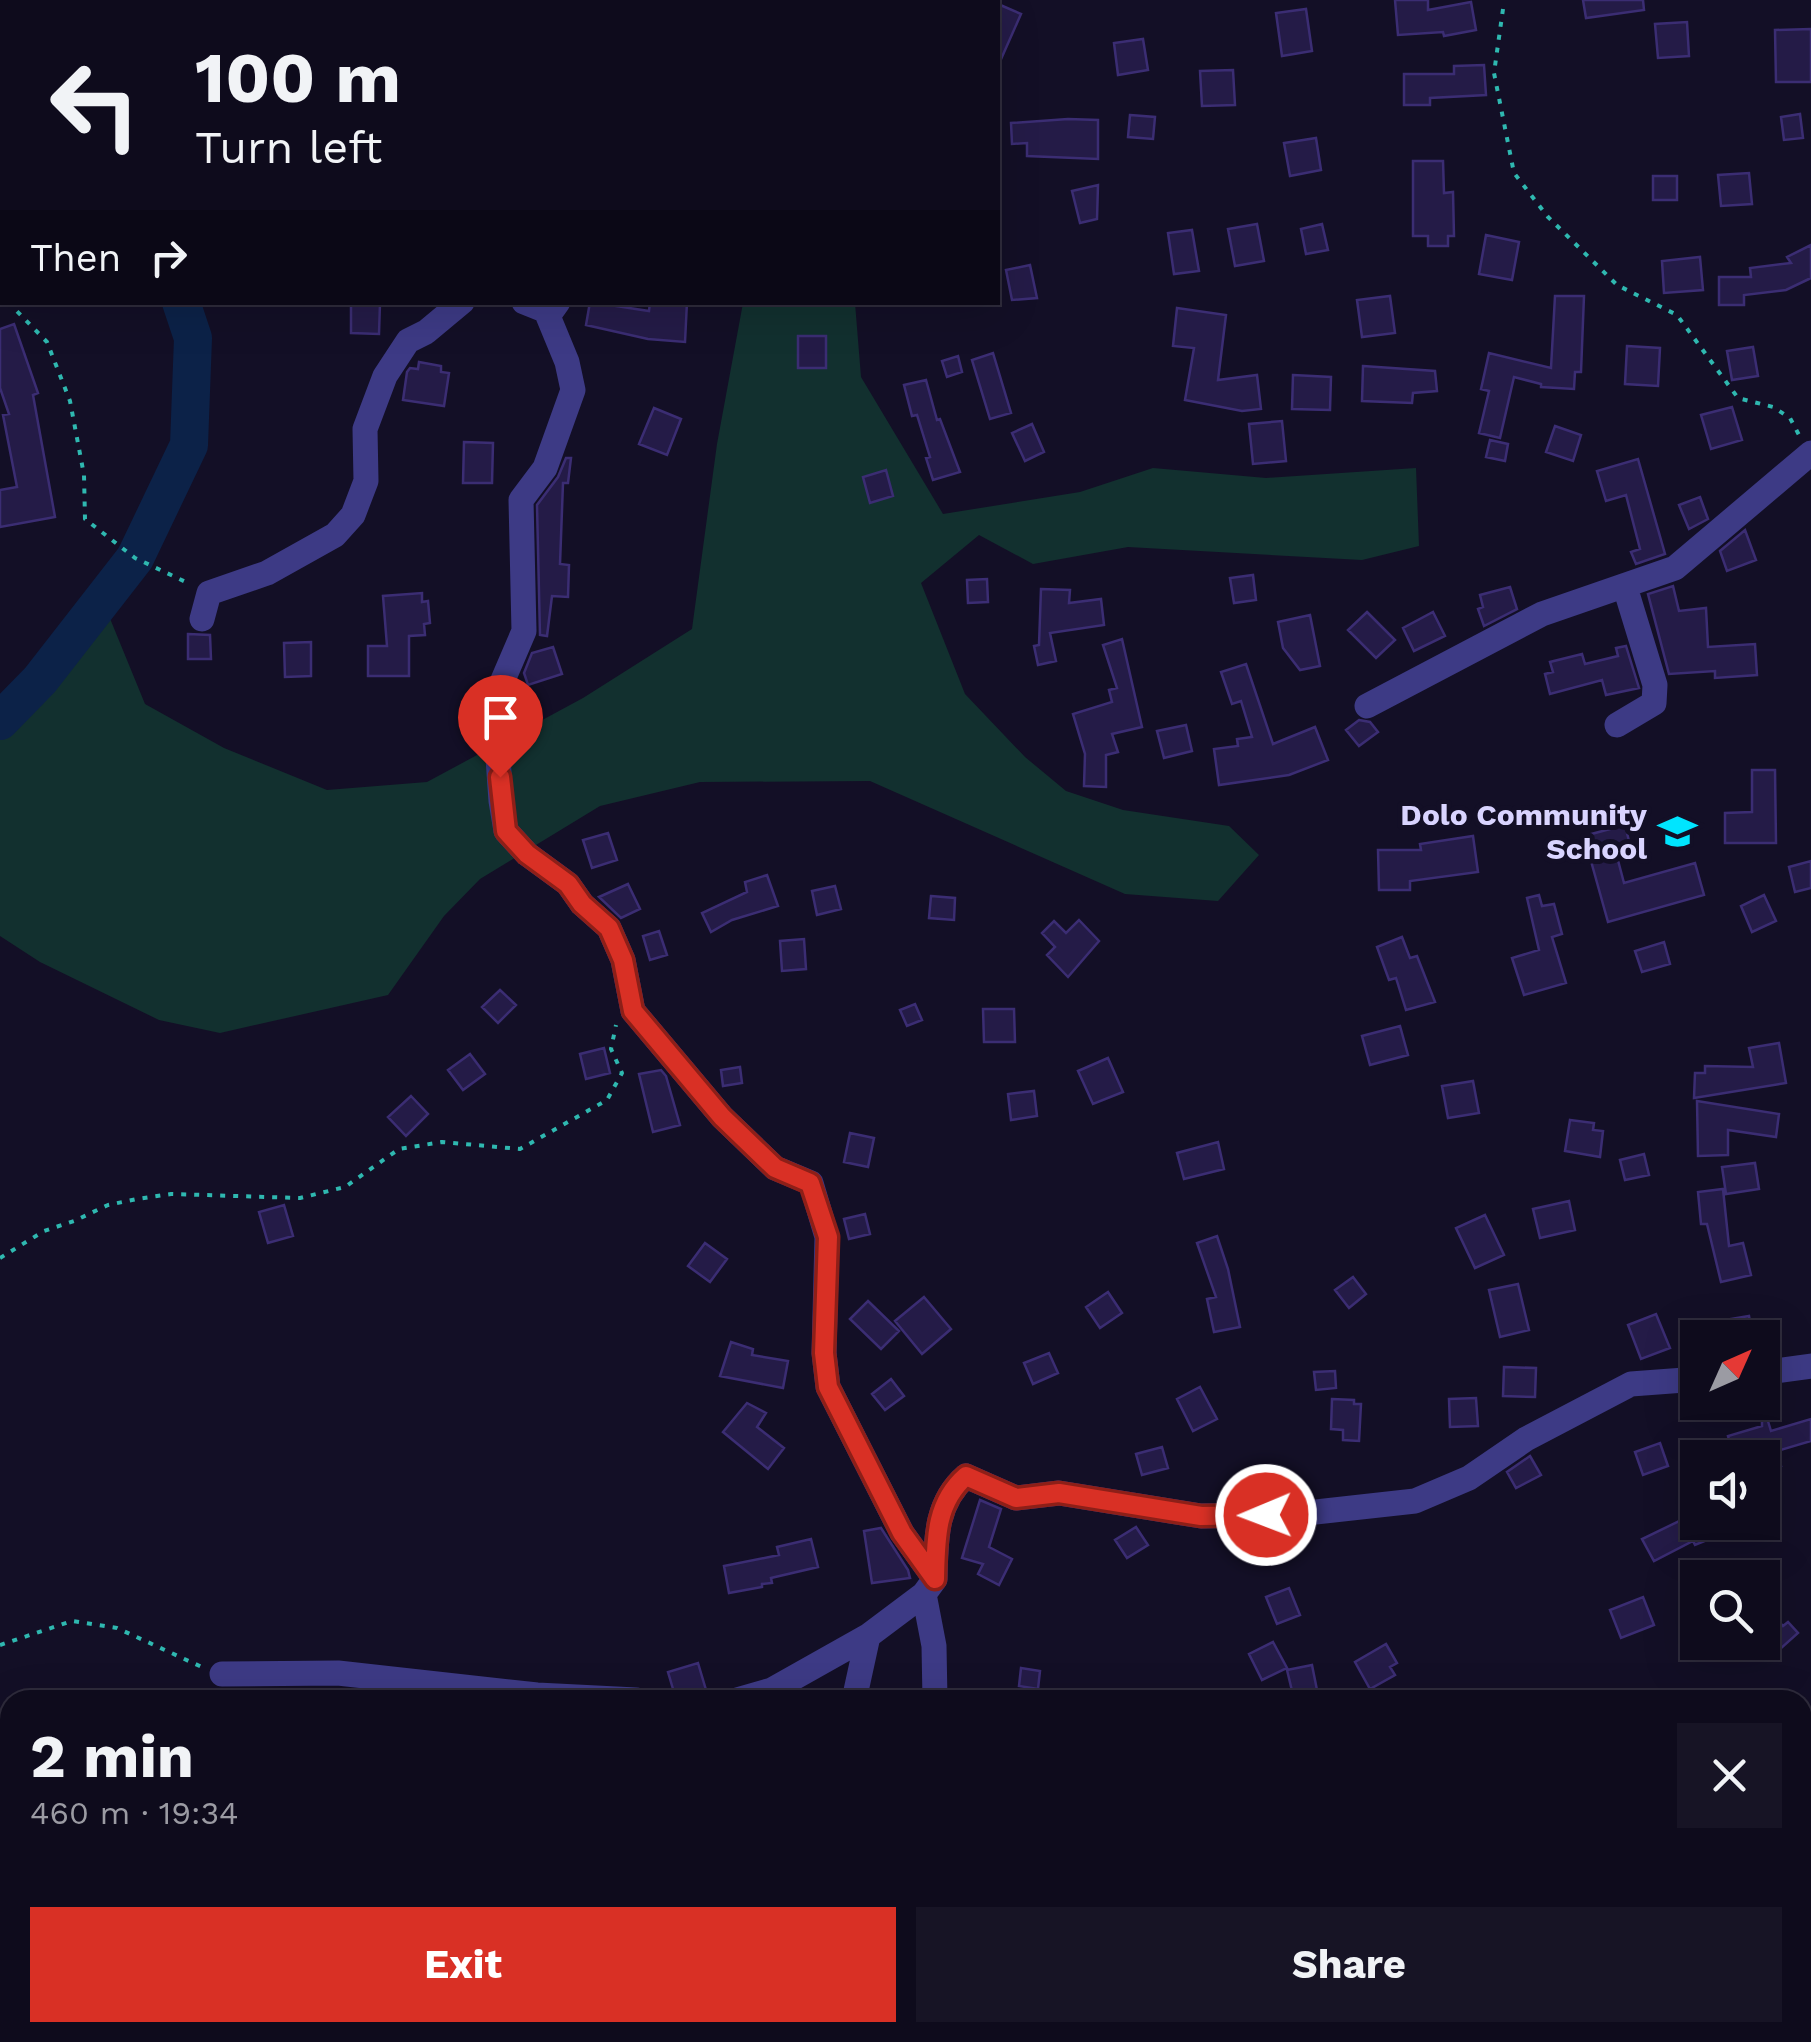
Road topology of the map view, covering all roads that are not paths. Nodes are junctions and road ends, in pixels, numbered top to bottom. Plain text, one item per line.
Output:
1 (458, 305) edge
2 (554, 305) edge
3 (1810, 459) edge
4 (1625, 586) junction
5 (202, 619) dead end
6 (1368, 706) dead end
7 (1617, 725) dead end
8 (1811, 1366) edge
9 (1780, 1370) edge
10 (1680, 1380) edge
11 (930, 1587) junction
12 (868, 1636) junction
13 (222, 1674) road end
14 (499, 1690) edge
15 (772, 1690) edge
16 (856, 1690) edge
17 (934, 1690) edge

1 - 5 street
2 - 11 street
3 - 4 street
4 - 6 street
4 - 7 street
8 - 9 street
10 - 11 street
11 - 12 street
11 - 17 street
12 - 15 street
12 - 16 street
13 - 14 street

